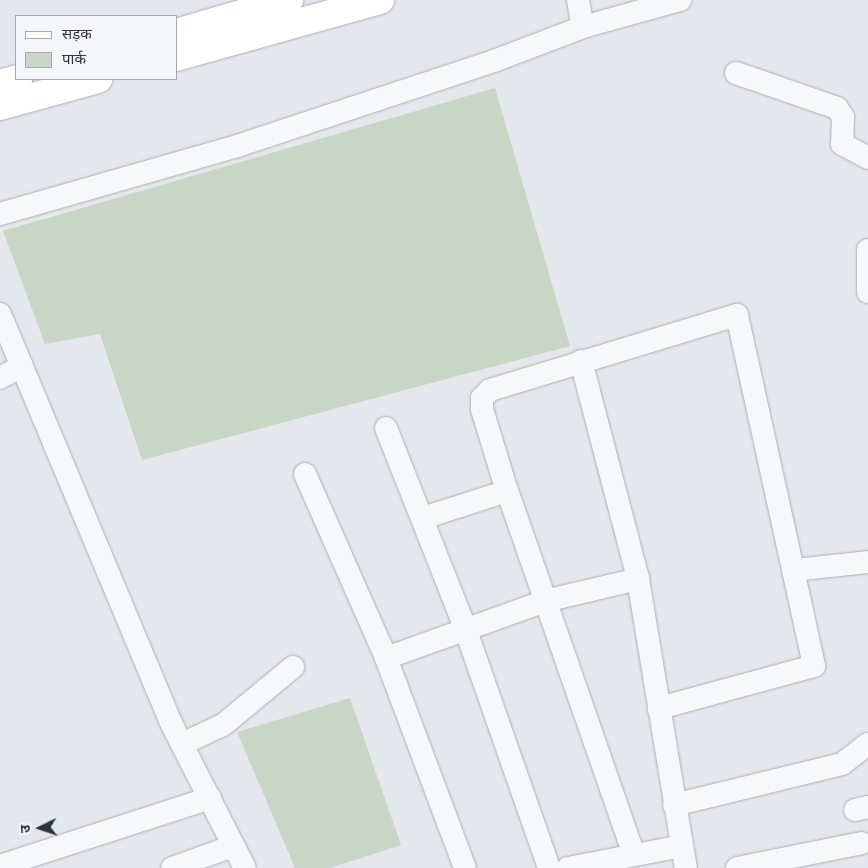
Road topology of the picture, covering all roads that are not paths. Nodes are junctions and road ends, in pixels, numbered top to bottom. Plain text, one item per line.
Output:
1 (289, 0) edge
2 (380, 0) edge
3 (578, 0) edge
4 (680, 0) edge
5 (583, 27) junction
6 (178, 32) edge
7 (178, 56) edge
8 (736, 73) dead end
9 (15, 80) edge
10 (94, 80) edge
11 (0, 84) edge
12 (0, 106) edge
13 (868, 158) edge
14 (0, 214) edge
15 (868, 250) edge
16 (868, 292) edge
17 (0, 314) edge
18 (581, 361) junction
19 (22, 366) junction
20 (0, 378) edge
21 (386, 428) dead end
22 (305, 474) dead end
23 (507, 491) junction
24 (423, 518) junction
25 (868, 562) edge
26 (804, 569) dead end
27 (638, 579) junction
28 (545, 601) junction
29 (465, 628) junction
30 (386, 658) junction
31 (293, 667) dead end
32 (658, 708) junction
33 (182, 744) junction
34 (868, 744) edge
35 (210, 798) junction
36 (674, 805) junction
37 (862, 843) dead end
38 (233, 846) junction
39 (682, 846) junction
40 (634, 855) junction
41 (0, 866) edge
42 (172, 868) edge
43 (245, 868) edge
44 (465, 868) edge
45 (550, 868) edge
46 (568, 868) edge
47 (686, 868) edge
48 (737, 868) edge

1 - 6 main road
2 - 7 main road
3 - 5 street
4 - 5 street
5 - 14 street
8 - 13 street
9 - 11 main road
10 - 12 main road
15 - 16 street
17 - 19 street
18 - 23 street
18 - 27 street
18 - 32 street
19 - 20 street
19 - 33 street
21 - 24 street
22 - 30 street
23 - 24 street
23 - 28 street
24 - 29 street
25 - 26 street
27 - 28 street
27 - 32 street
28 - 29 street
28 - 40 street
29 - 30 street
29 - 45 street
30 - 44 street
31 - 33 street
32 - 36 street
33 - 35 street
34 - 36 street
35 - 38 street
35 - 41 street
36 - 39 street
37 - 48 street
38 - 42 street
38 - 43 street
39 - 40 street
39 - 47 street
40 - 46 street

